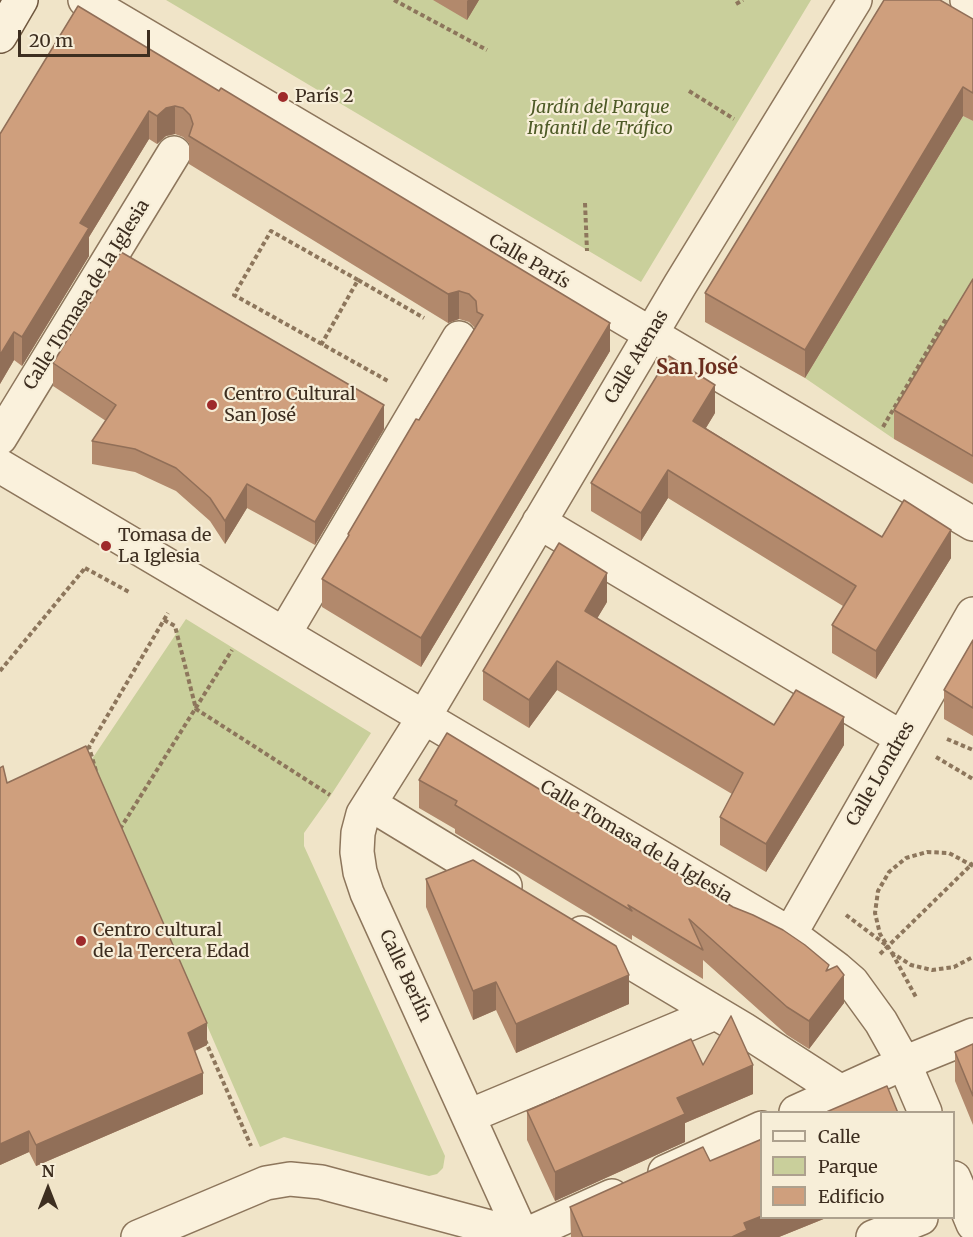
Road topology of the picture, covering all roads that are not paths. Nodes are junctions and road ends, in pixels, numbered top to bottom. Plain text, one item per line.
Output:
1 (21, 0) edge
2 (86, 0) edge
3 (855, 0) edge
4 (968, 0) edge
5 (973, 3) edge
6 (0, 36) edge
7 (174, 153) dead end
8 (651, 334) junction
9 (459, 338) road end
10 (0, 438) edge
11 (0, 466) edge
12 (539, 522) junction
13 (973, 524) edge
14 (973, 614) edge
15 (284, 634) junction
16 (424, 717) junction
17 (915, 745) junction
18 (370, 804) junction
19 (790, 934) junction
20 (715, 1013) junction
21 (973, 1035) edge
22 (904, 1063) junction
23 (841, 1092) junction
24 (800, 1111) edge
25 (924, 1111) edge
26 (469, 1116) junction
27 (760, 1129) edge
28 (918, 1219) edge
29 (138, 1237) edge
30 (523, 1237) edge
31 (873, 1237) edge

1 - 6 street
2 - 8 street, Calle París
3 - 8 street, Calle Atenas
4 - 5 street
7 - 10 street, Calle Tomasa de la Iglesia
8 - 12 street, Calle Atenas
8 - 13 street, Calle París
9 - 15 street
11 - 15 street, Calle Tomasa de la Iglesia
12 - 16 street, Calle Atenas
12 - 17 street
14 - 17 street, Calle Londres
15 - 16 street, Calle Tomasa de la Iglesia
16 - 18 street, Calle Berlín
16 - 19 street, Calle Tomasa de la Iglesia
17 - 19 street, Calle Londres
18 - 20 street
18 - 26 street, Calle Berlín
19 - 22 street, Calle Tomasa de la Iglesia
20 - 23 street
20 - 26 street
21 - 22 street
22 - 23 street
22 - 25 street, Calle Tomasa de la Iglesia
23 - 24 street
26 - 30 street, Calle Berlín
27 - 30 street
28 - 31 street
29 - 30 street

